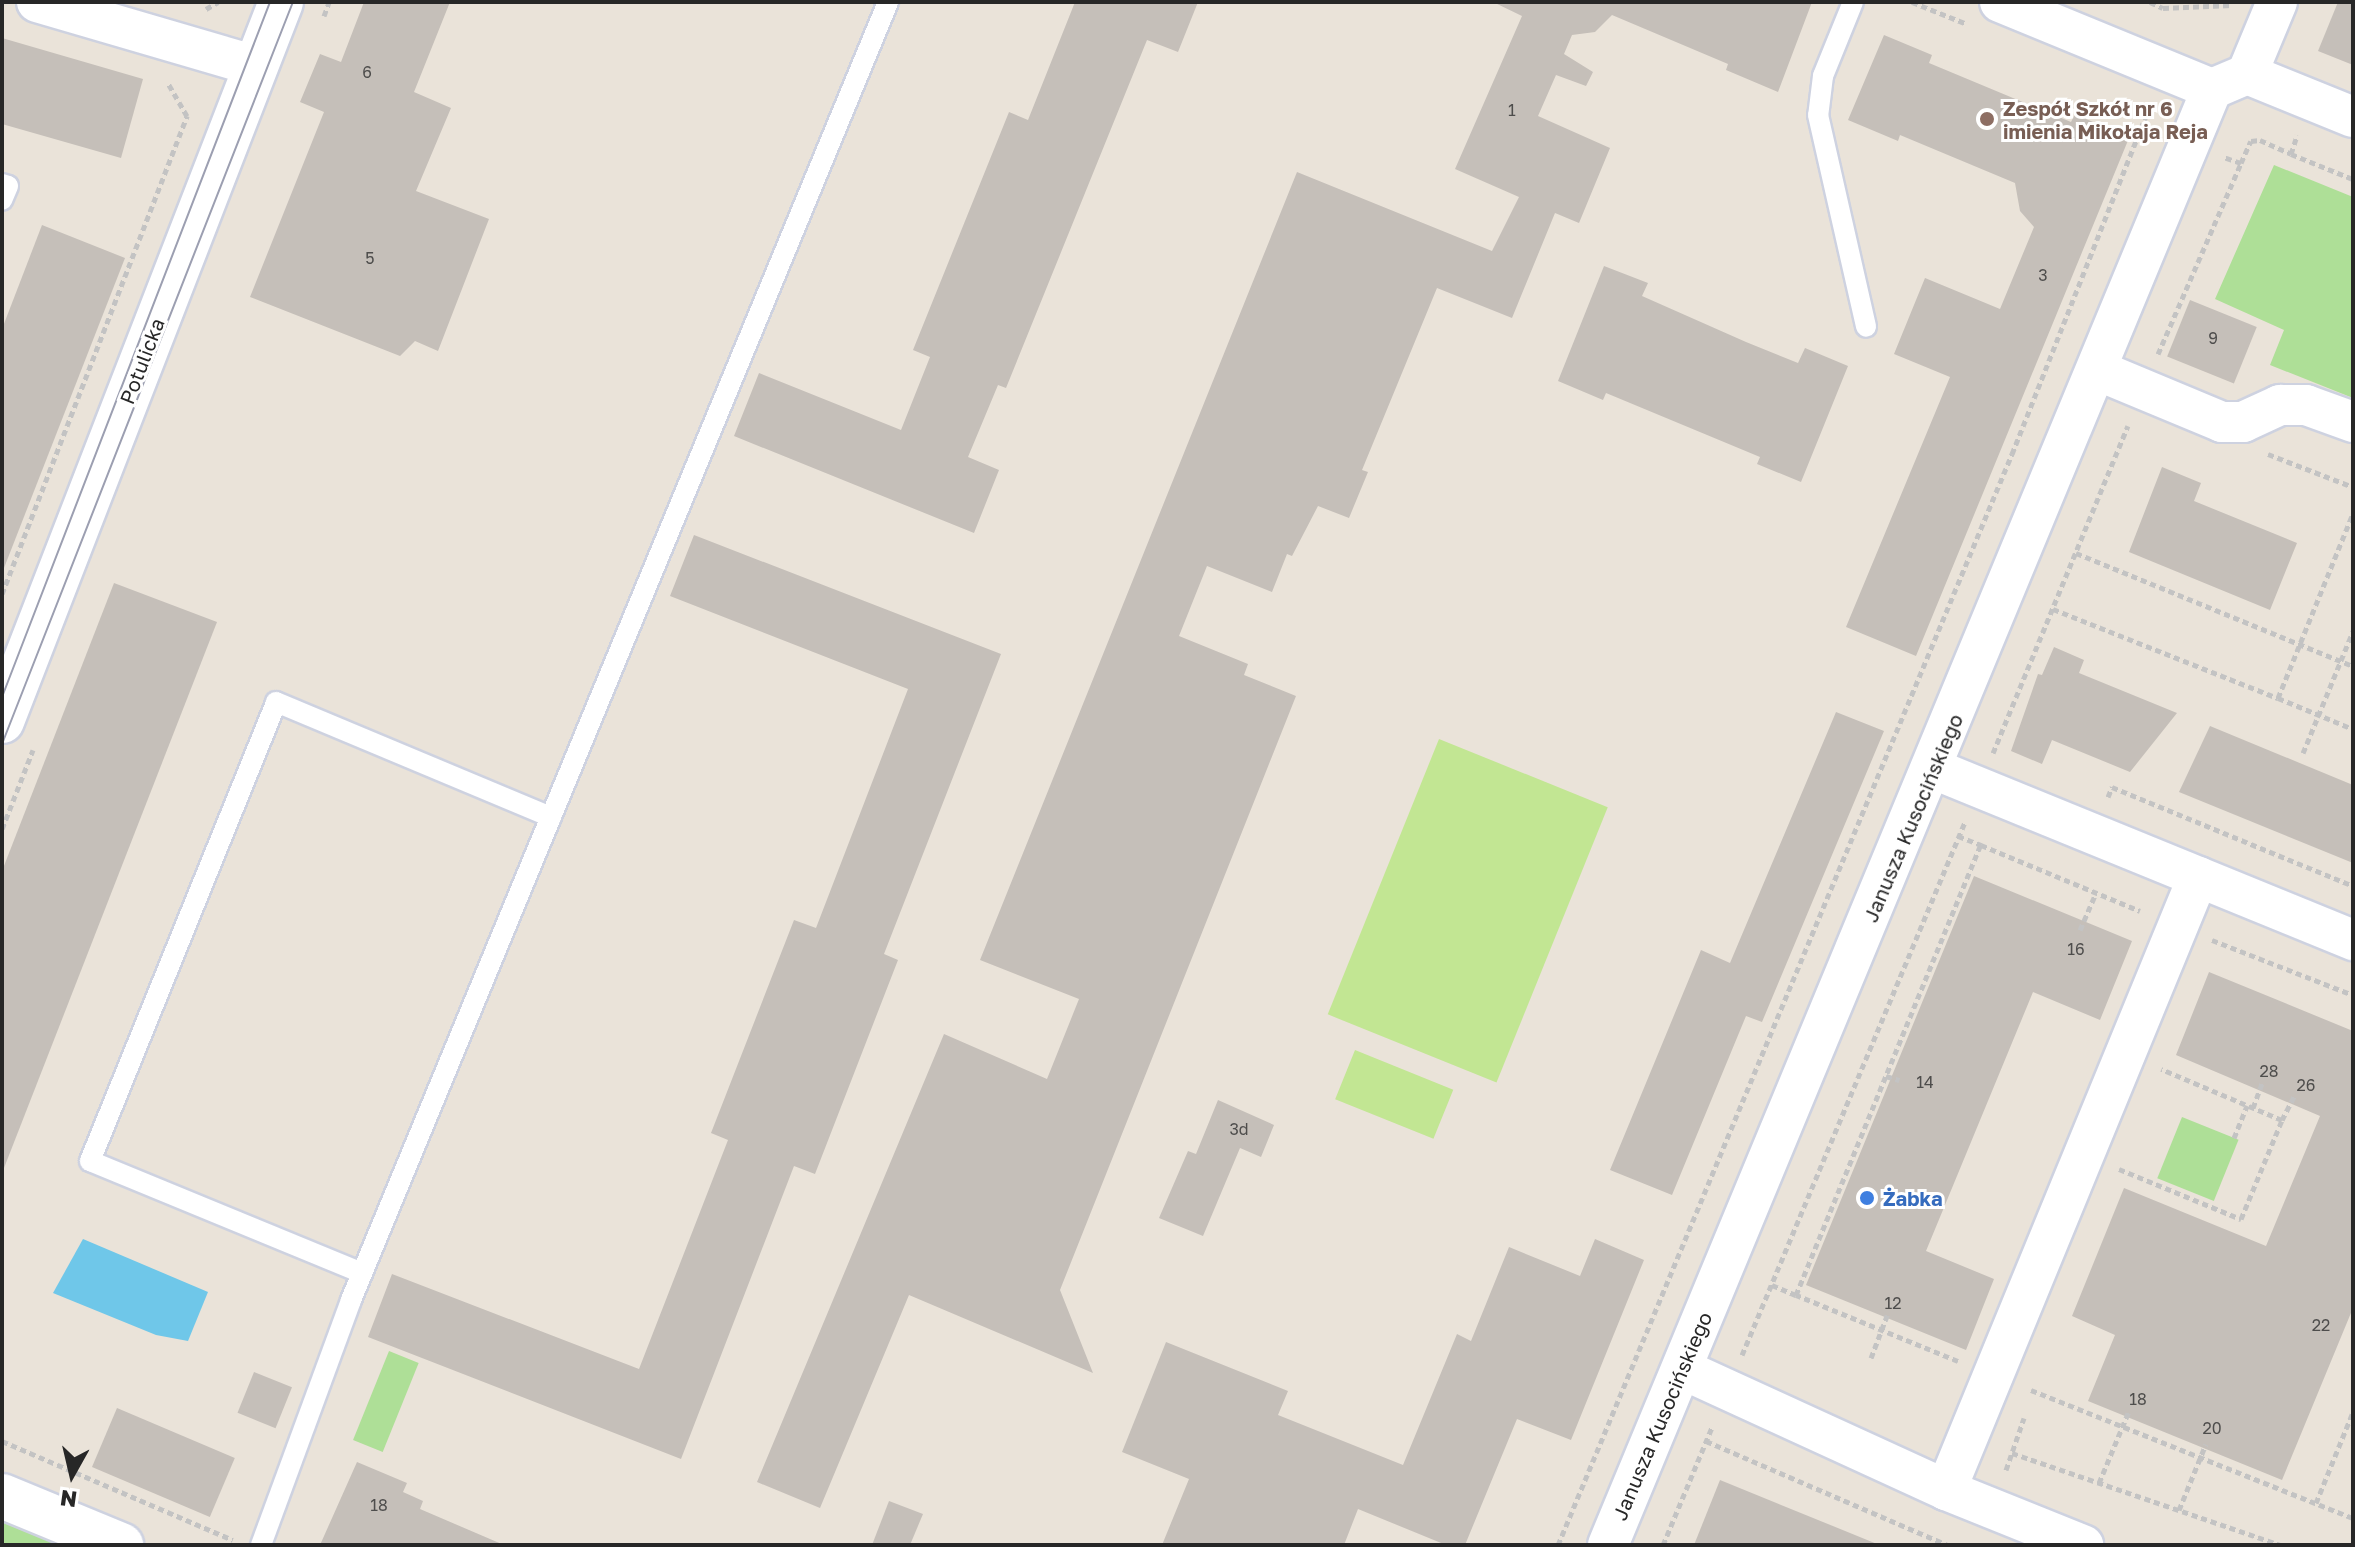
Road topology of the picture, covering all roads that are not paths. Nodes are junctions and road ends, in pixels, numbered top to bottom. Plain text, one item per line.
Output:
1 (37, 2) edge
2 (281, 2) edge
3 (888, 2) edge
4 (1853, 2) edge
5 (2000, 2) edge
6 (2277, 2) edge
7 (256, 66) junction
8 (2230, 82) junction
9 (2353, 117) edge
10 (2, 184) edge
11 (2, 200) edge
12 (1866, 327) dead end
13 (2097, 370) junction
14 (2353, 422) edge
15 (2, 721) edge
16 (1934, 769) junction
17 (551, 817) junction
18 (2198, 877) junction
19 (2353, 940) edge
20 (362, 1273) junction
21 (1682, 1369) junction
22 (1946, 1490) junction
23 (2, 1496) edge
24 (121, 1545) edge
25 (261, 1545) edge
26 (1608, 1545) edge
27 (2083, 1545) edge

1 - 7 street
2 - 7 street, Potulicka
3 - 17 lane
4 - 12 lane
5 - 8 street
6 - 8 street, Janusza Kusocińskiego
7 - 15 street, Potulicka
8 - 9 street
8 - 13 street, Janusza Kusocińskiego
10 - 11 lane
13 - 14 street
13 - 16 street, Janusza Kusocińskiego
16 - 18 street
16 - 21 street, Janusza Kusocińskiego
17 - 20 lane
17 - 20 lane
18 - 19 street
18 - 22 street
20 - 25 lane
21 - 22 street
21 - 26 street, Janusza Kusocińskiego
22 - 27 street
23 - 24 street

